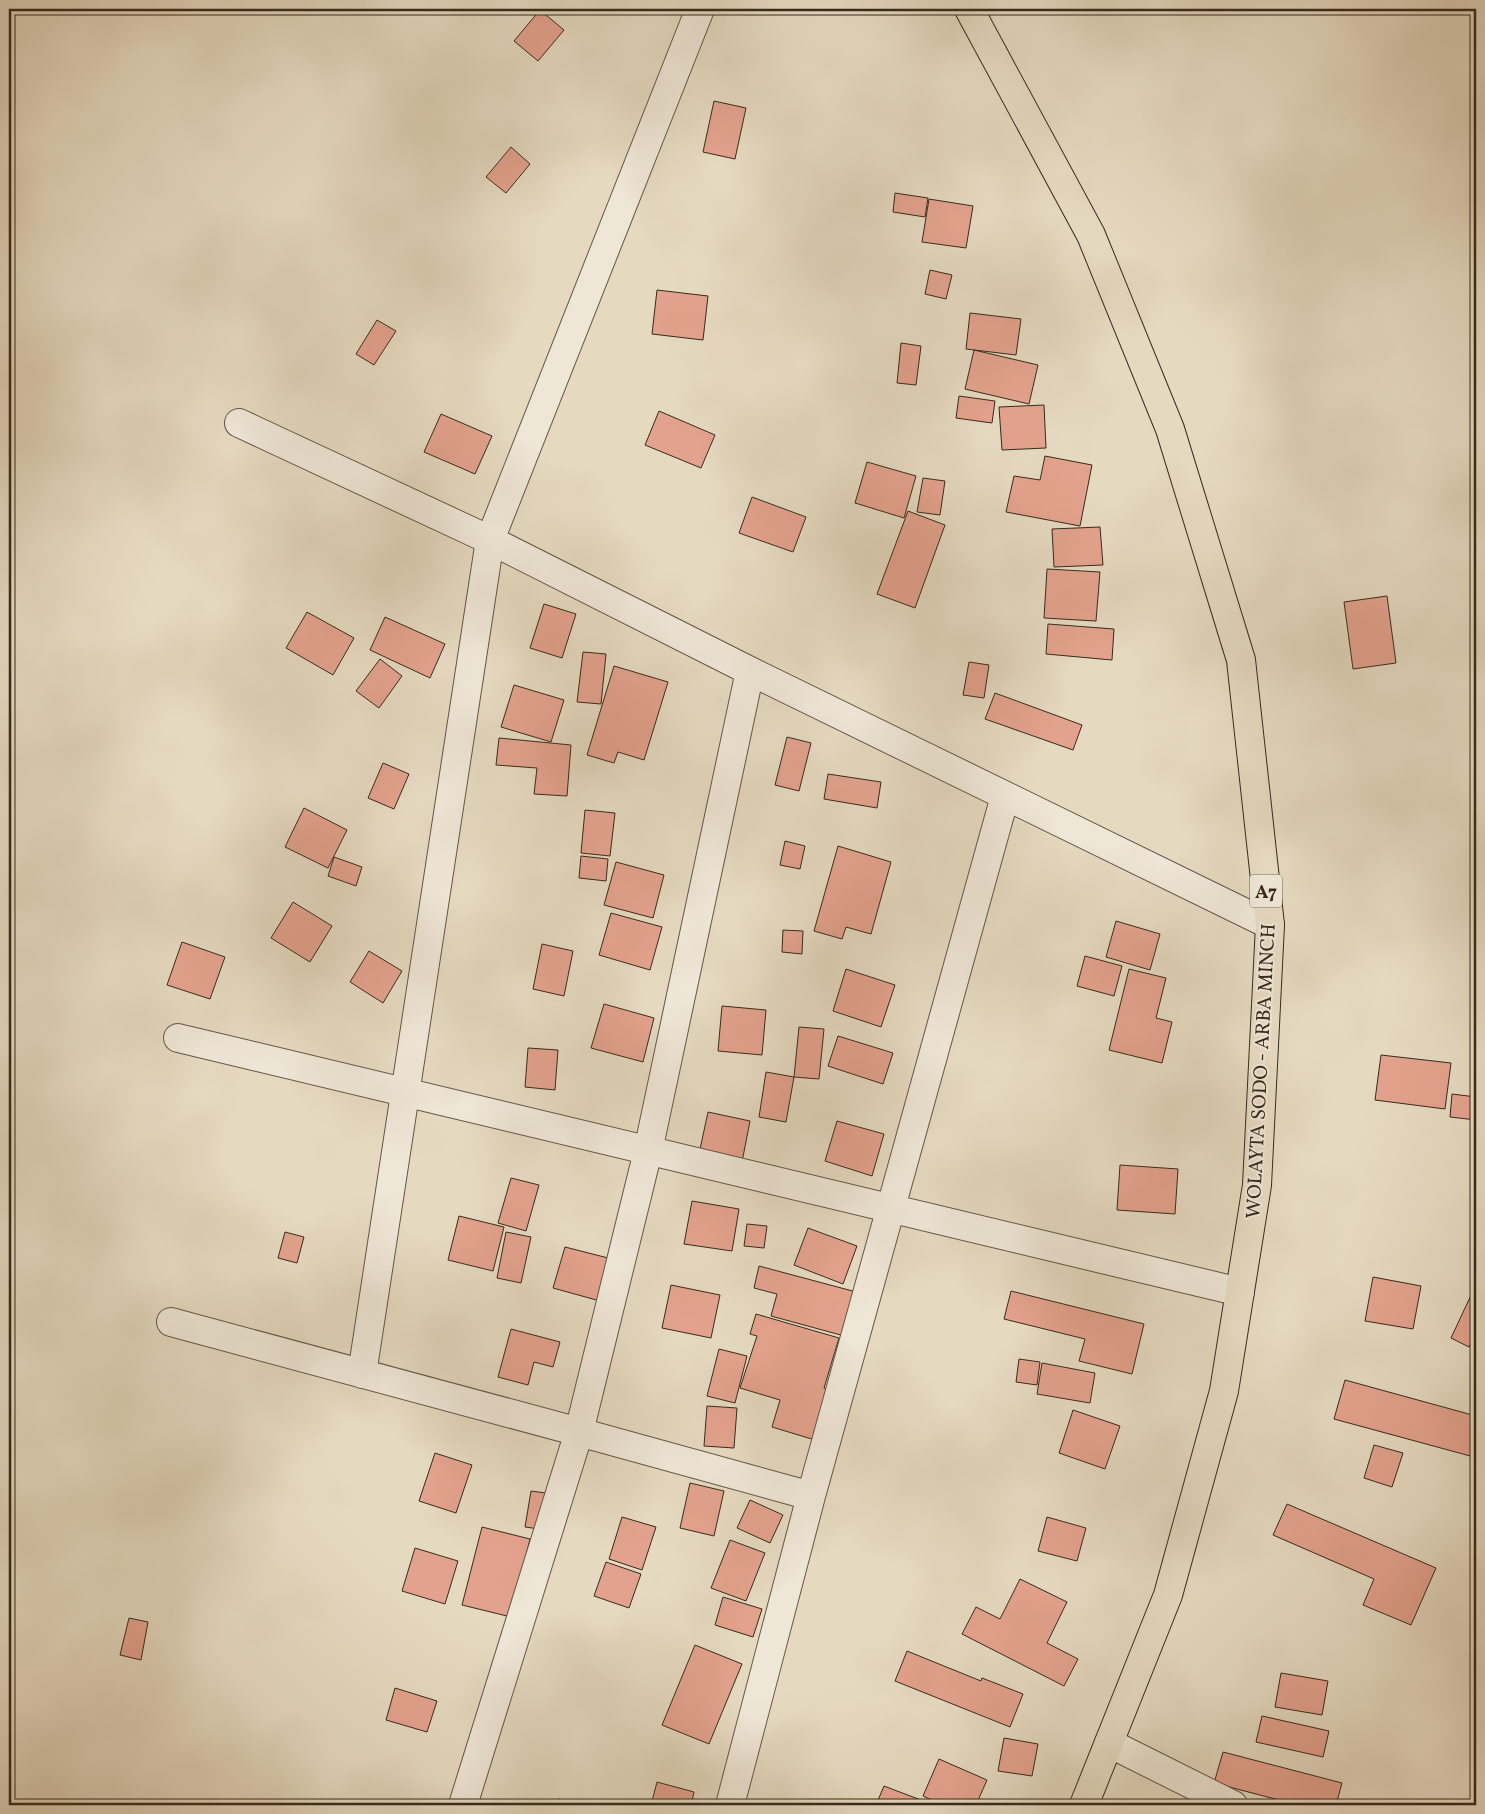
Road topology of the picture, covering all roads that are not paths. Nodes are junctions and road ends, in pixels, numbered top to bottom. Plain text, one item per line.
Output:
1 (700, 9) edge
2 (969, 9) edge
3 (239, 423) dead end
4 (490, 540) junction
5 (750, 671) junction
6 (1005, 796) junction
7 (1270, 925) junction
8 (178, 1038) dead end
9 (405, 1092) junction
10 (648, 1151) junction
11 (891, 1208) junction
12 (1240, 1292) junction
13 (171, 1322) dead end
14 (362, 1374) junction
15 (580, 1432) junction
16 (811, 1496) junction
17 (1109, 1743) junction
18 (463, 1805) edge
19 (730, 1805) edge
20 (1084, 1805) edge
21 (1233, 1805) edge

1 - 4 street
2 - 7 highway, WOLAYTA SODO - ARBA MINCH / A7
3 - 4 street
4 - 5 street
4 - 9 street
5 - 6 street
5 - 10 street
6 - 7 street
6 - 11 street
7 - 12 highway, WOLAYTA SODO - ARBA MINCH / A7
8 - 9 street
9 - 10 street
9 - 14 street
10 - 11 street
10 - 15 street
11 - 12 street
11 - 16 street
12 - 17 highway, WOLAYTA SODO - ARBA MINCH / A7
13 - 14 street
14 - 15 street
15 - 16 street
15 - 18 street
16 - 19 street
17 - 20 highway, WOLAYTA SODO - ARBA MINCH / A7
17 - 21 street

